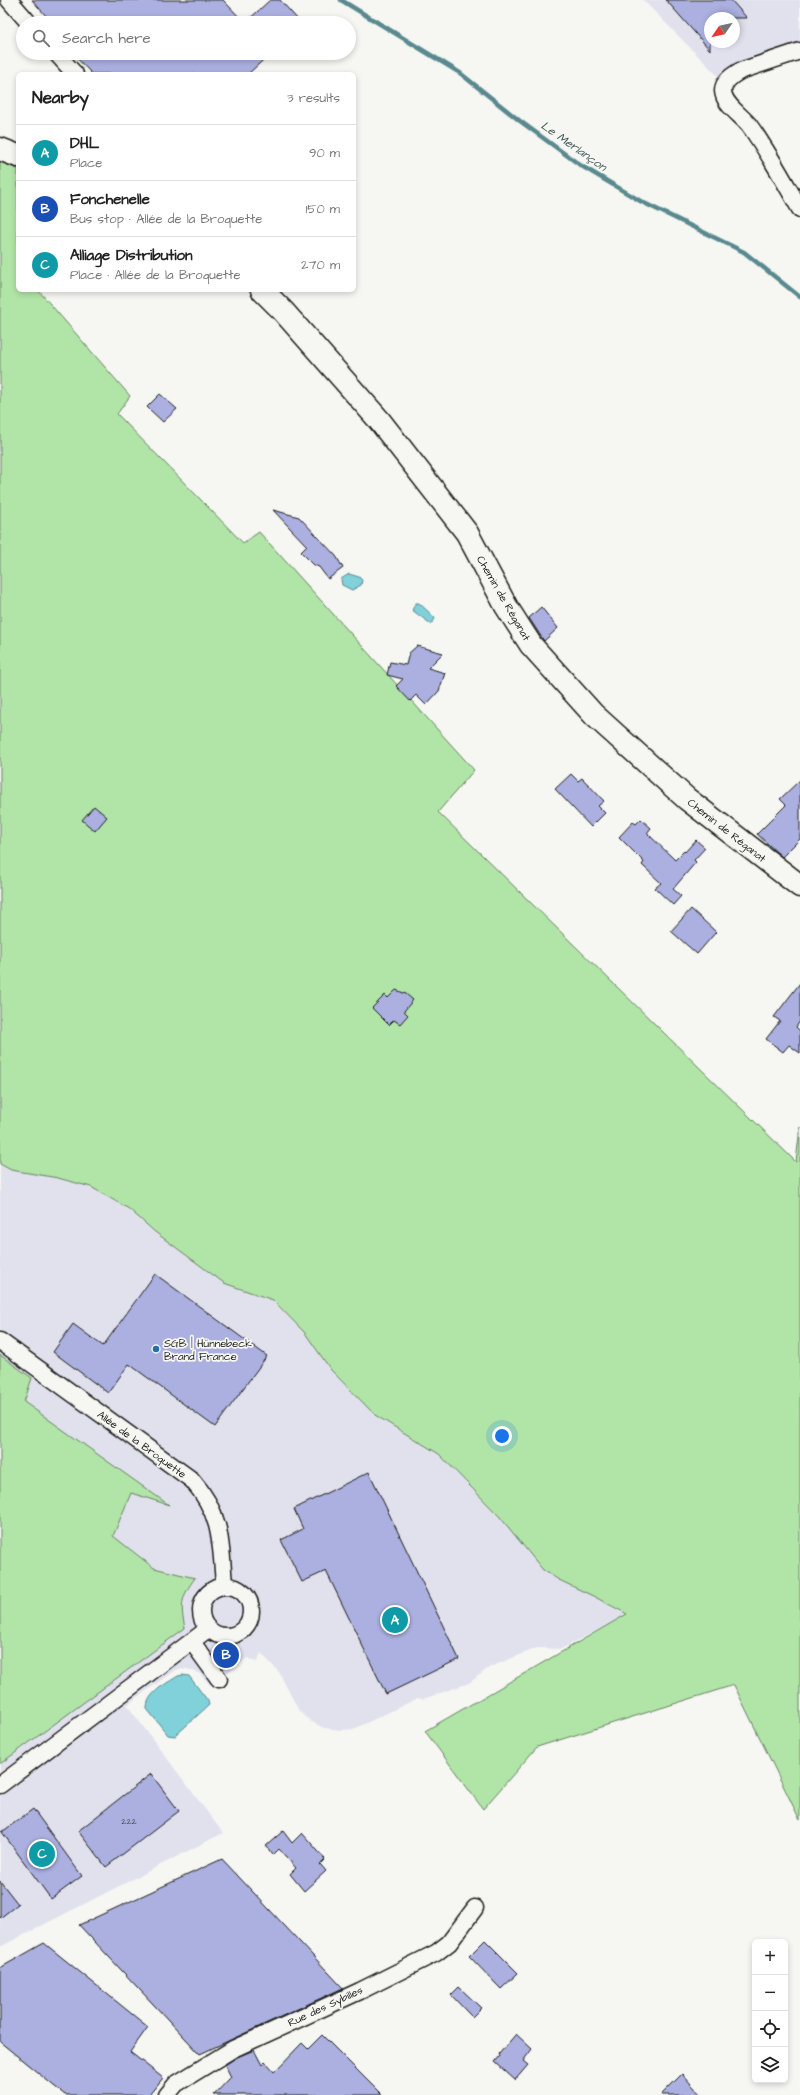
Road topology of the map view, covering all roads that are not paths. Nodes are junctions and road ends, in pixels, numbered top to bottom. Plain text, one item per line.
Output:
1 (9, 0) edge
2 (23, 16) edge
3 (800, 51) edge
4 (62, 60) edge
5 (72, 72) edge
6 (0, 149) edge
7 (16, 155) edge
8 (800, 209) edge
9 (264, 292) edge
10 (800, 886) edge
11 (0, 1342) edge
12 (224, 1586) junction
13 (208, 1629) junction
14 (192, 1642) junction
15 (219, 1679) dead end
16 (0, 1785) edge
17 (475, 1908) dead end
18 (167, 2095) edge

1 - 2 street
3 - 8 street
4 - 5 street
6 - 7 street
9 - 10 street, Chemin de Réganat
11 - 12 street, Allée de la Broquette
12 - 13 street
12 - 13 street
13 - 14 street
14 - 15 street
14 - 16 street
17 - 18 street, Rue des Sybilles

